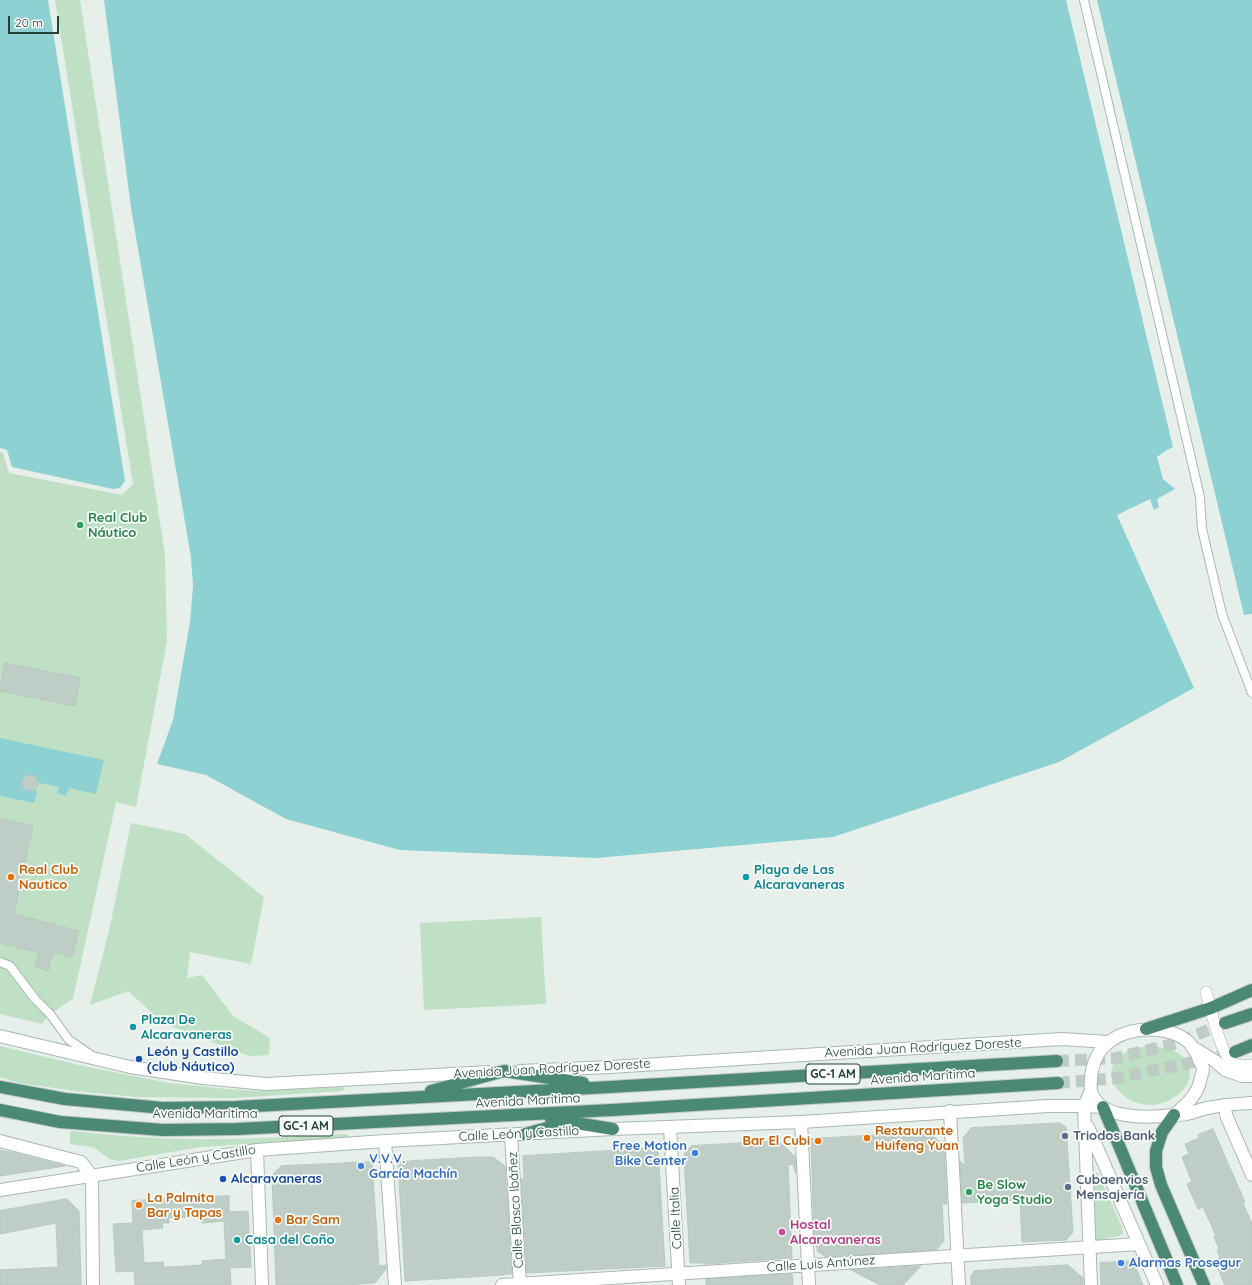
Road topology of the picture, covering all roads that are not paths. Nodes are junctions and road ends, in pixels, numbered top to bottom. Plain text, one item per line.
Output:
1 (1084, 0) edge
2 (1249, 680) edge
3 (1252, 693) edge
4 (0, 962) edge
5 (1252, 990) edge
6 (1206, 992) dead end
7 (1211, 1008) junction
8 (1252, 1014) edge
9 (1225, 1023) tunnel mouth
10 (1146, 1029) junction
11 (0, 1036) edge
12 (1108, 1042) junction
13 (1252, 1045) edge
14 (1194, 1048) junction
15 (1235, 1052) tunnel mouth
16 (95, 1058) junction
17 (1057, 1061) tunnel mouth
18 (1252, 1065) edge
19 (504, 1071) junction
20 (1252, 1076) edge
21 (1058, 1083) tunnel mouth
22 (0, 1087) edge
23 (610, 1087) junction
24 (1091, 1091) junction
25 (409, 1097) junction
26 (1252, 1103) edge
27 (1225, 1105) junction
28 (1084, 1106) junction
29 (1103, 1107) junction
30 (0, 1110) edge
31 (612, 1110) junction
32 (950, 1112) junction
33 (524, 1115) junction
34 (1174, 1115) junction
35 (1084, 1120) junction
36 (568, 1122) junction
37 (801, 1122) junction
38 (670, 1127) junction
39 (613, 1129) junction
40 (525, 1134) junction
41 (512, 1135) junction
42 (0, 1141) edge
43 (385, 1141) junction
44 (257, 1150) junction
45 (1252, 1175) edge
46 (92, 1176) junction
47 (0, 1190) edge
48 (1139, 1244) junction
49 (1089, 1247) junction
50 (958, 1256) junction
51 (808, 1265) junction
52 (679, 1279) edge
53 (520, 1284) edge
54 (93, 1285) edge
55 (262, 1285) edge
56 (395, 1285) edge
57 (502, 1285) edge
58 (809, 1285) edge
59 (959, 1285) edge
60 (1091, 1285) edge
61 (1157, 1285) edge
62 (1176, 1285) edge
63 (1204, 1285) edge

1 - 2 lane
2 - 3 lane
4 - 16 lane
5 - 7 highway
6 - 7 street
7 - 10 highway
7 - 18 street
8 - 9 highway
10 - 12 street
10 - 14 street
11 - 16 street, Avenida Juan Rodríguez Doreste
12 - 19 street, Avenida Juan Rodríguez Doreste
12 - 24 street
13 - 15 highway
14 - 20 street
14 - 34 street
16 - 19 street, Avenida Juan Rodríguez Doreste
17 - 23 highway, Avenida Marítima / GC-1 AM
19 - 23 highway
19 - 25 highway
21 - 31 highway, Avenida Marítima / GC-1 AM
22 - 25 highway, Avenida Marítima / GC-1 AM
23 - 25 highway, Avenida Marítima / GC-1 AM
24 - 28 street
24 - 29 street
26 - 27 street
27 - 34 street
27 - 45 street
28 - 29 street, Calle León y Castillo
28 - 32 street, Calle León y Castillo
28 - 35 street
29 - 34 street
29 - 62 highway
30 - 33 highway, Avenida Marítima / GC-1 AM
31 - 33 highway, Avenida Marítima / GC-1 AM
31 - 36 highway
32 - 37 street, Calle León y Castillo
32 - 50 street
33 - 36 highway
34 - 63 highway
35 - 48 street
35 - 49 street
36 - 39 highway
36 - 40 highway
37 - 38 street, Calle León y Castillo
37 - 51 street
38 - 39 street, Calle León y Castillo
38 - 52 street, Calle Italia
39 - 40 street, Calle León y Castillo
40 - 41 street, Calle León y Castillo
41 - 43 street, Calle León y Castillo
41 - 53 street, Calle Blasco Ibáñez
42 - 46 street
43 - 44 street, Calle León y Castillo
43 - 56 street
44 - 46 street, Calle León y Castillo
44 - 55 street
46 - 47 street, Calle León y Castillo
46 - 54 street
48 - 49 street, Calle Luis Antúnez
48 - 61 street
49 - 50 street, Calle Luis Antúnez
49 - 60 street
50 - 51 street, Calle Luis Antúnez
50 - 59 street
51 - 52 street, Calle Luis Antúnez
51 - 58 street
52 - 53 street, Calle Luis Antúnez
53 - 57 street, Calle Luis Antúnez

